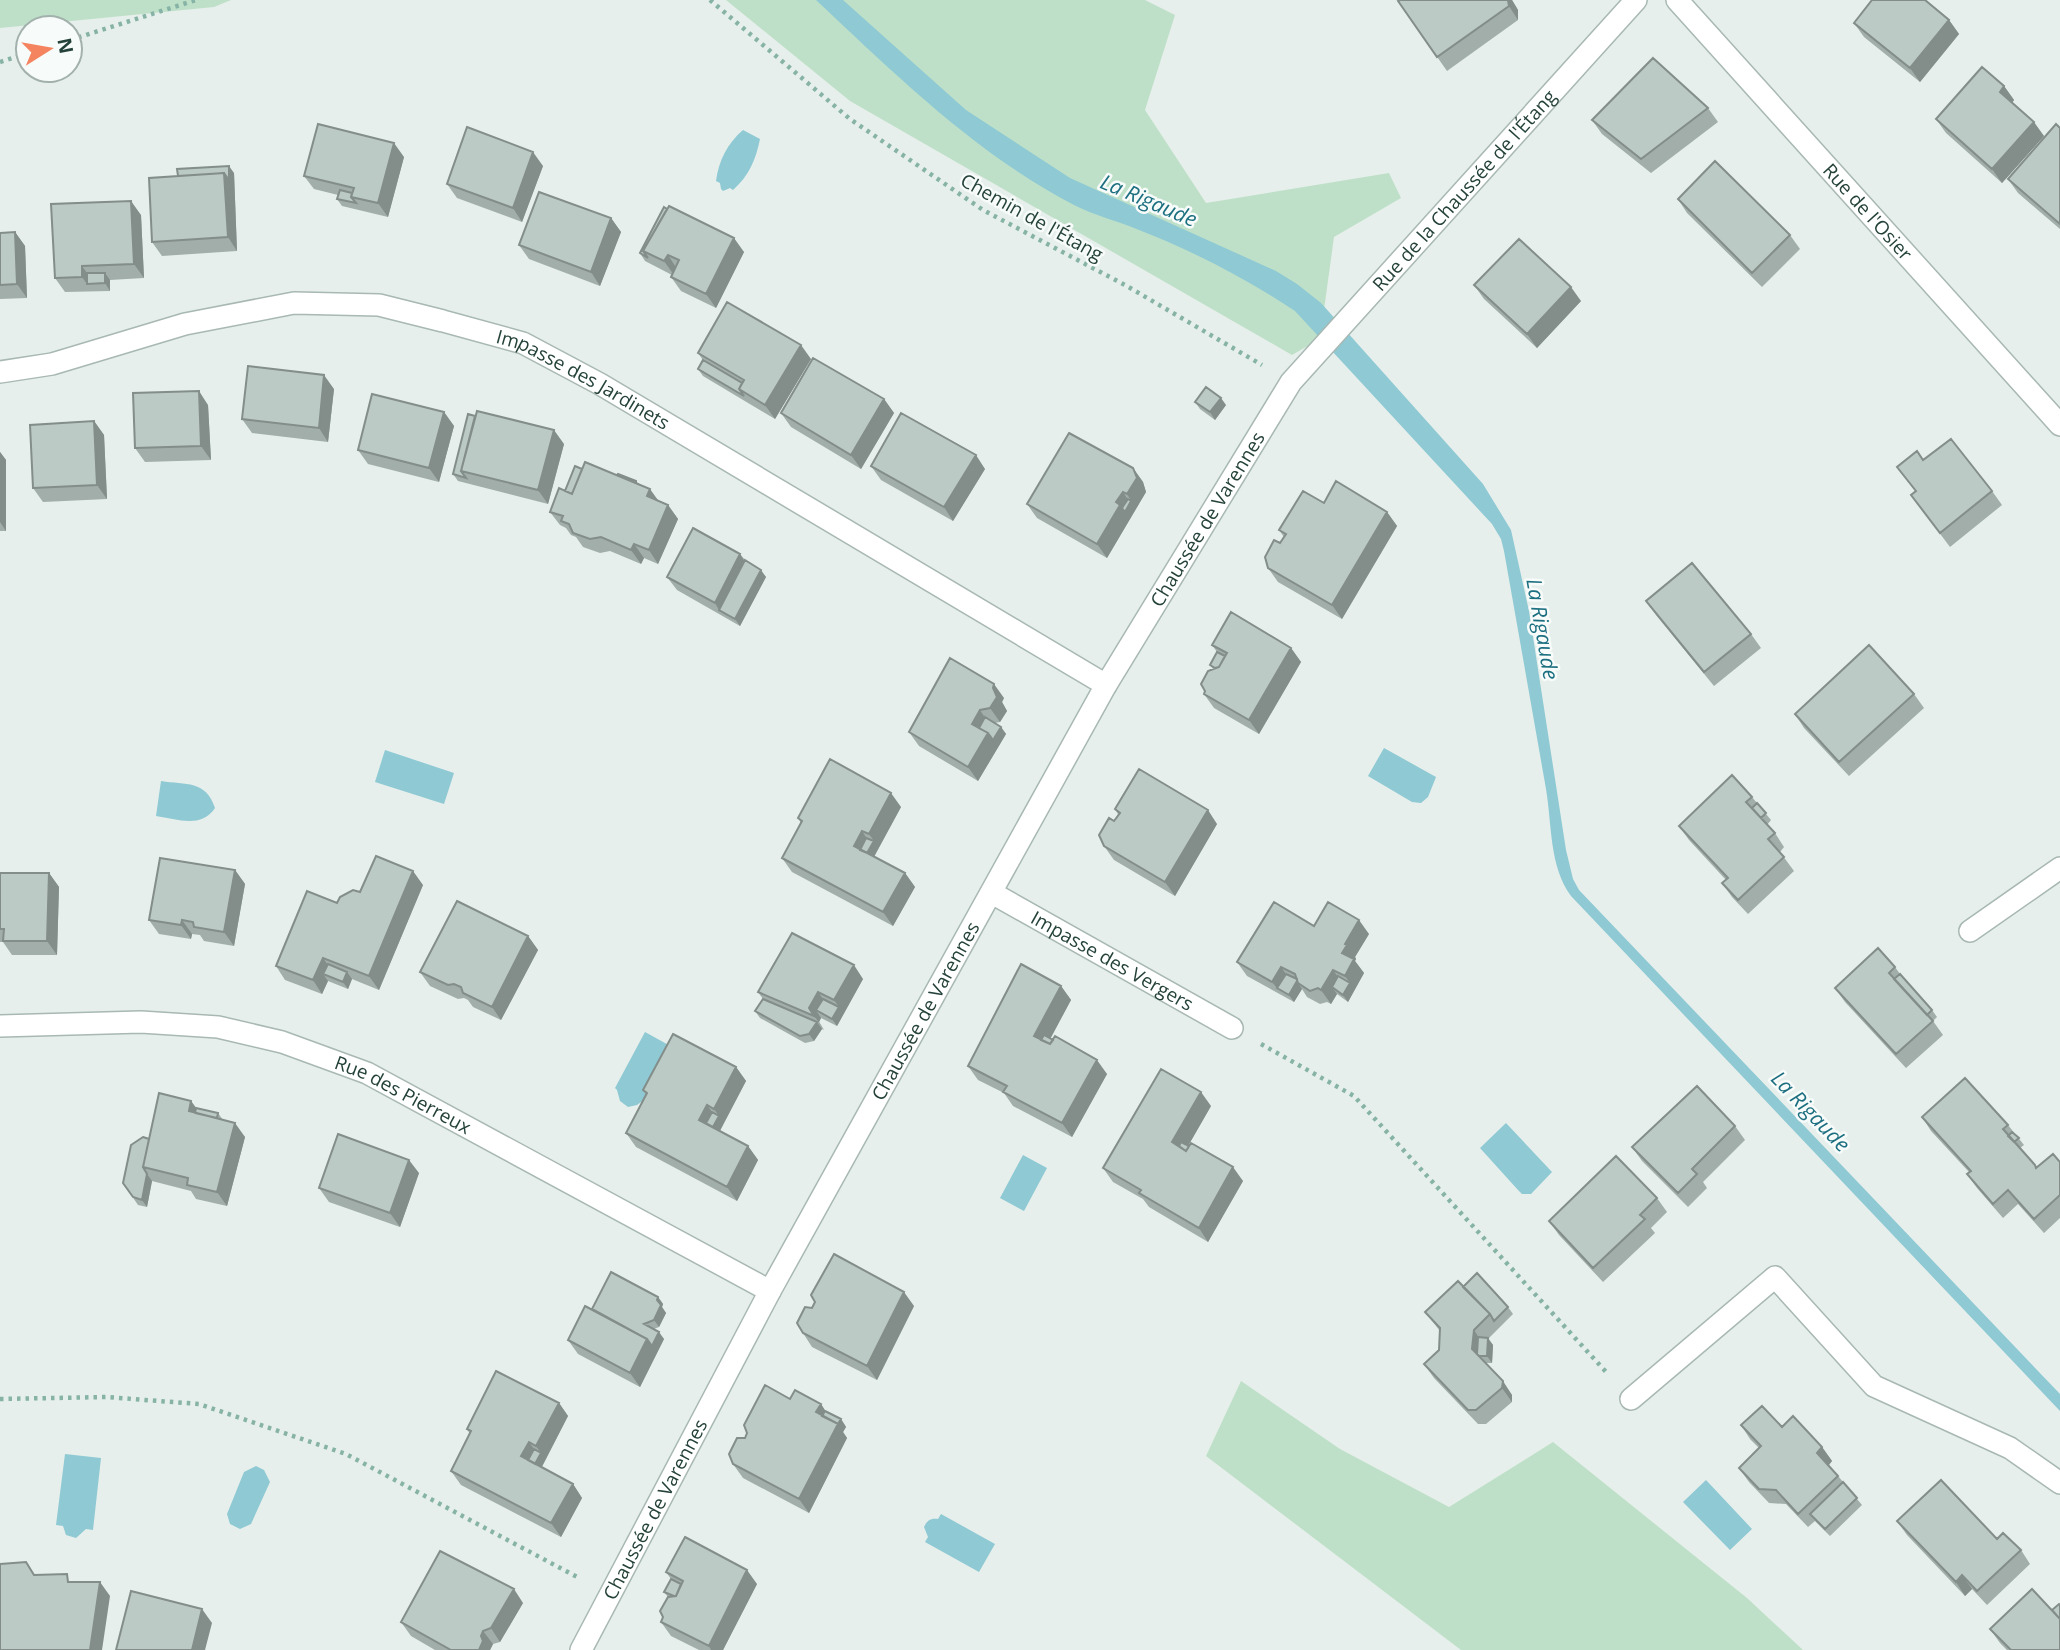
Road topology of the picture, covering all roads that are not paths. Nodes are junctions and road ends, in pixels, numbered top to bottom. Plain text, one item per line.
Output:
1 (1636, 0) edge
2 (1677, 0) edge
3 (0, 372) edge
4 (1291, 382) joint
5 (2060, 425) edge
6 (1106, 685) junction
7 (2060, 868) edge
8 (992, 893) junction
9 (1970, 931) dead end
10 (0, 1026) edge
11 (1232, 1028) road end
12 (770, 1291) junction
13 (1631, 1399) road end
14 (2060, 1483) edge
15 (581, 1650) edge

1 - 4 street, Rue de la Chaussée de l'Étang
2 - 5 street, Rue de l'Osier
3 - 6 street, Impasse des Jardinets
4 - 6 street, Chaussée de Varennes
6 - 8 street, Chaussée de Varennes
7 - 9 street
8 - 11 street, Impasse des Vergers
8 - 12 street, Chaussée de Varennes
10 - 12 street, Rue des Pierreux
12 - 15 street, Chaussée de Varennes
13 - 14 street

